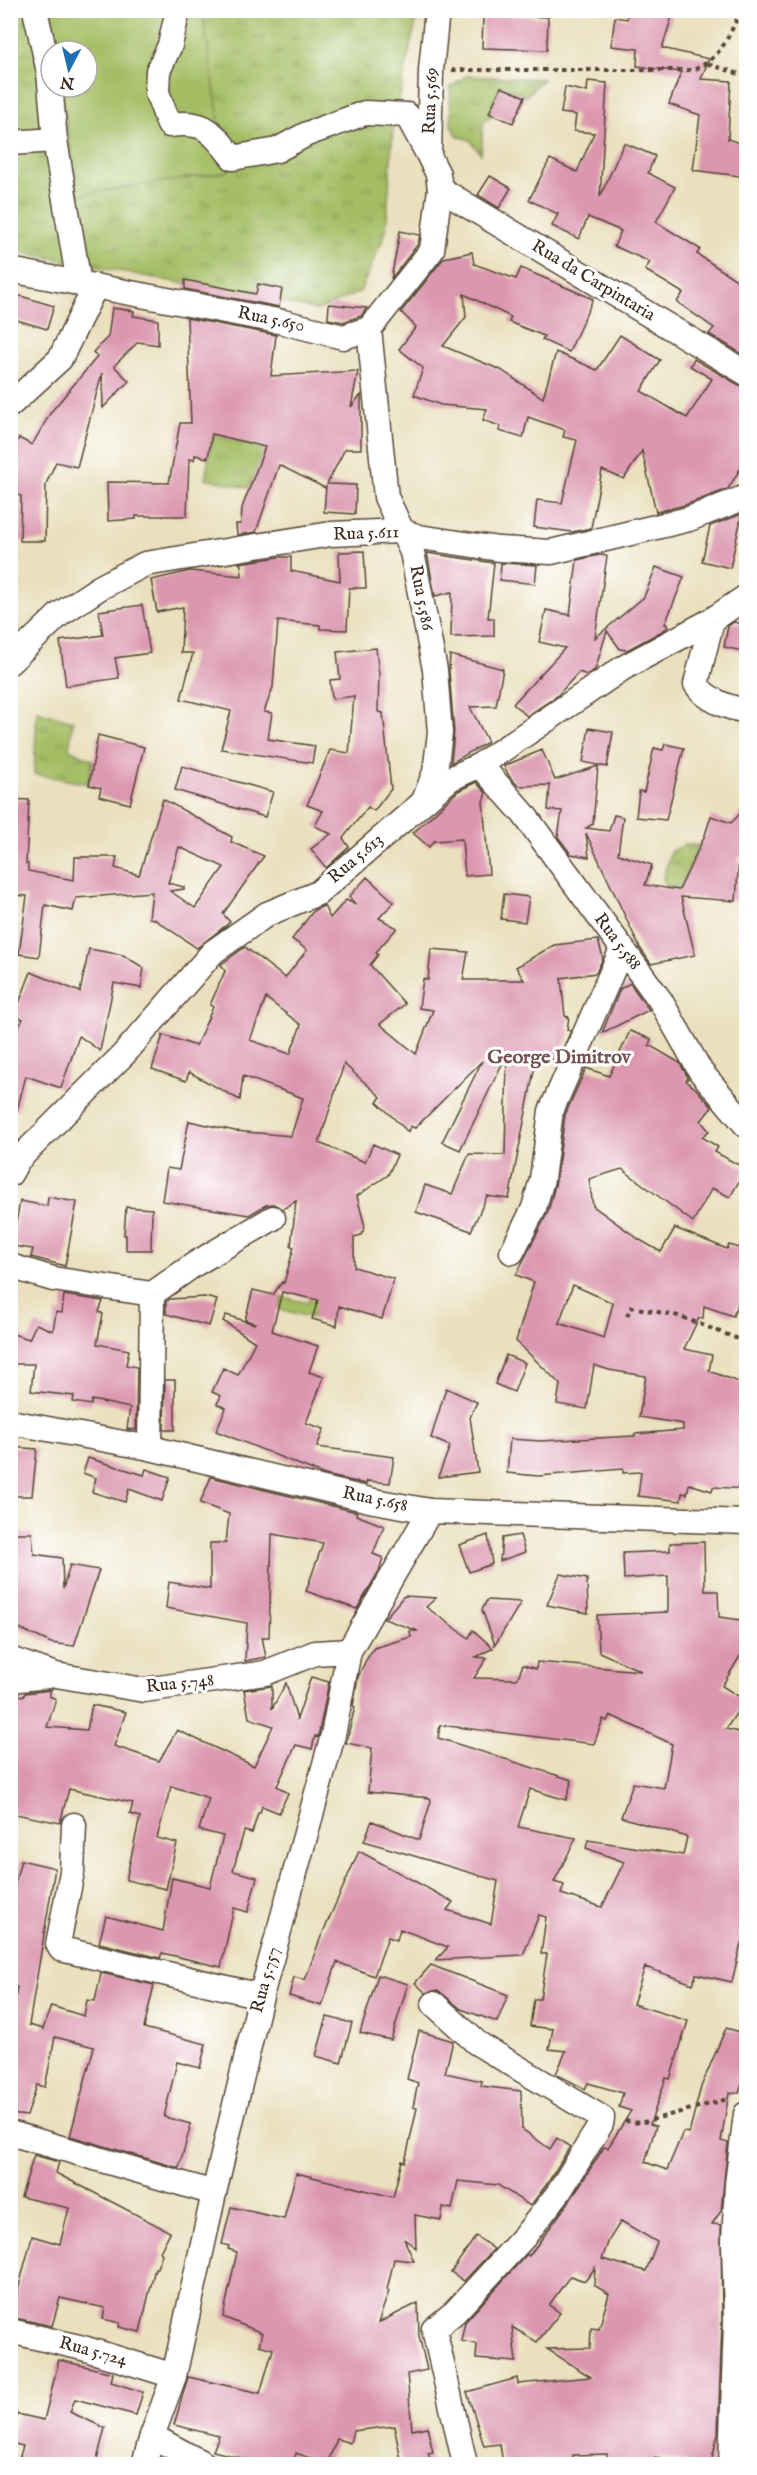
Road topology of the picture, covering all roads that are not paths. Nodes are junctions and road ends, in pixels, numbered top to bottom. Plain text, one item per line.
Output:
1 (35, 10) edge
2 (178, 10) edge
3 (437, 10) edge
4 (55, 140) junction
5 (10, 143) edge
6 (429, 156) junction
7 (440, 189) junction
8 (10, 270) edge
9 (87, 285) junction
10 (369, 329) junction
11 (747, 374) edge
12 (10, 405) edge
13 (747, 497) edge
14 (401, 531) junction
15 (747, 597) edge
16 (712, 620) junction
17 (10, 662) edge
18 (747, 710) edge
19 (480, 765) junction
20 (425, 798) junction
21 (622, 949) junction
22 (747, 1125) edge
23 (10, 1174) edge
24 (273, 1218) dead end
25 (512, 1252) dead end
26 (10, 1266) edge
27 (152, 1294) junction
28 (10, 1422) edge
29 (150, 1448) junction
30 (430, 1511) junction
31 (747, 1522) edge
32 (349, 1651) junction
33 (10, 1659) edge
34 (56, 1675) junction
35 (10, 1680) edge
36 (74, 1825) dead end
37 (261, 1996) junction
38 (434, 2004) dead end
39 (739, 2106) edge
40 (10, 2133) edge
41 (213, 2193) junction
42 (10, 2331) edge
43 (174, 2376) junction
44 (152, 2436) junction
45 (144, 2464) edge
46 (204, 2464) edge
47 (465, 2464) edge
48 (731, 2464) edge

1 - 4 street
2 - 6 street
3 - 6 street, Rua 5.569
4 - 5 street
4 - 9 street
6 - 7 street, Rua 5.569
7 - 10 street
7 - 11 street, Rua da Carpintaria
8 - 9 street, Rua 5.650
9 - 10 street, Rua 5.650
9 - 12 street
10 - 14 street, Rua 5.586
13 - 14 street, Rua 5.611
14 - 17 street, Rua 5.611
14 - 20 street, Rua 5.586
15 - 16 street, Rua 5.613
16 - 18 street
16 - 19 street, Rua 5.613
19 - 20 street, Rua 5.613
19 - 21 street, Rua 5.588
20 - 23 street, Rua 5.613
21 - 22 street, Rua 5.588
21 - 25 street
24 - 27 street
26 - 27 street
27 - 29 street
28 - 29 street, Rua 5.658
29 - 30 street, Rua 5.658
30 - 31 street, Rua 5.658
30 - 32 street, Rua 5.757
32 - 34 street, Rua 5.748
32 - 37 street, Rua 5.757
33 - 34 street, Rua 5.748
34 - 35 street
36 - 37 street
37 - 41 street, Rua 5.757
38 - 47 street
39 - 48 street
40 - 41 street
41 - 43 street, Rua 5.757
42 - 43 street, Rua 5.724
43 - 44 street, Rua 5.757
44 - 45 street, Rua 5.757
44 - 46 street

